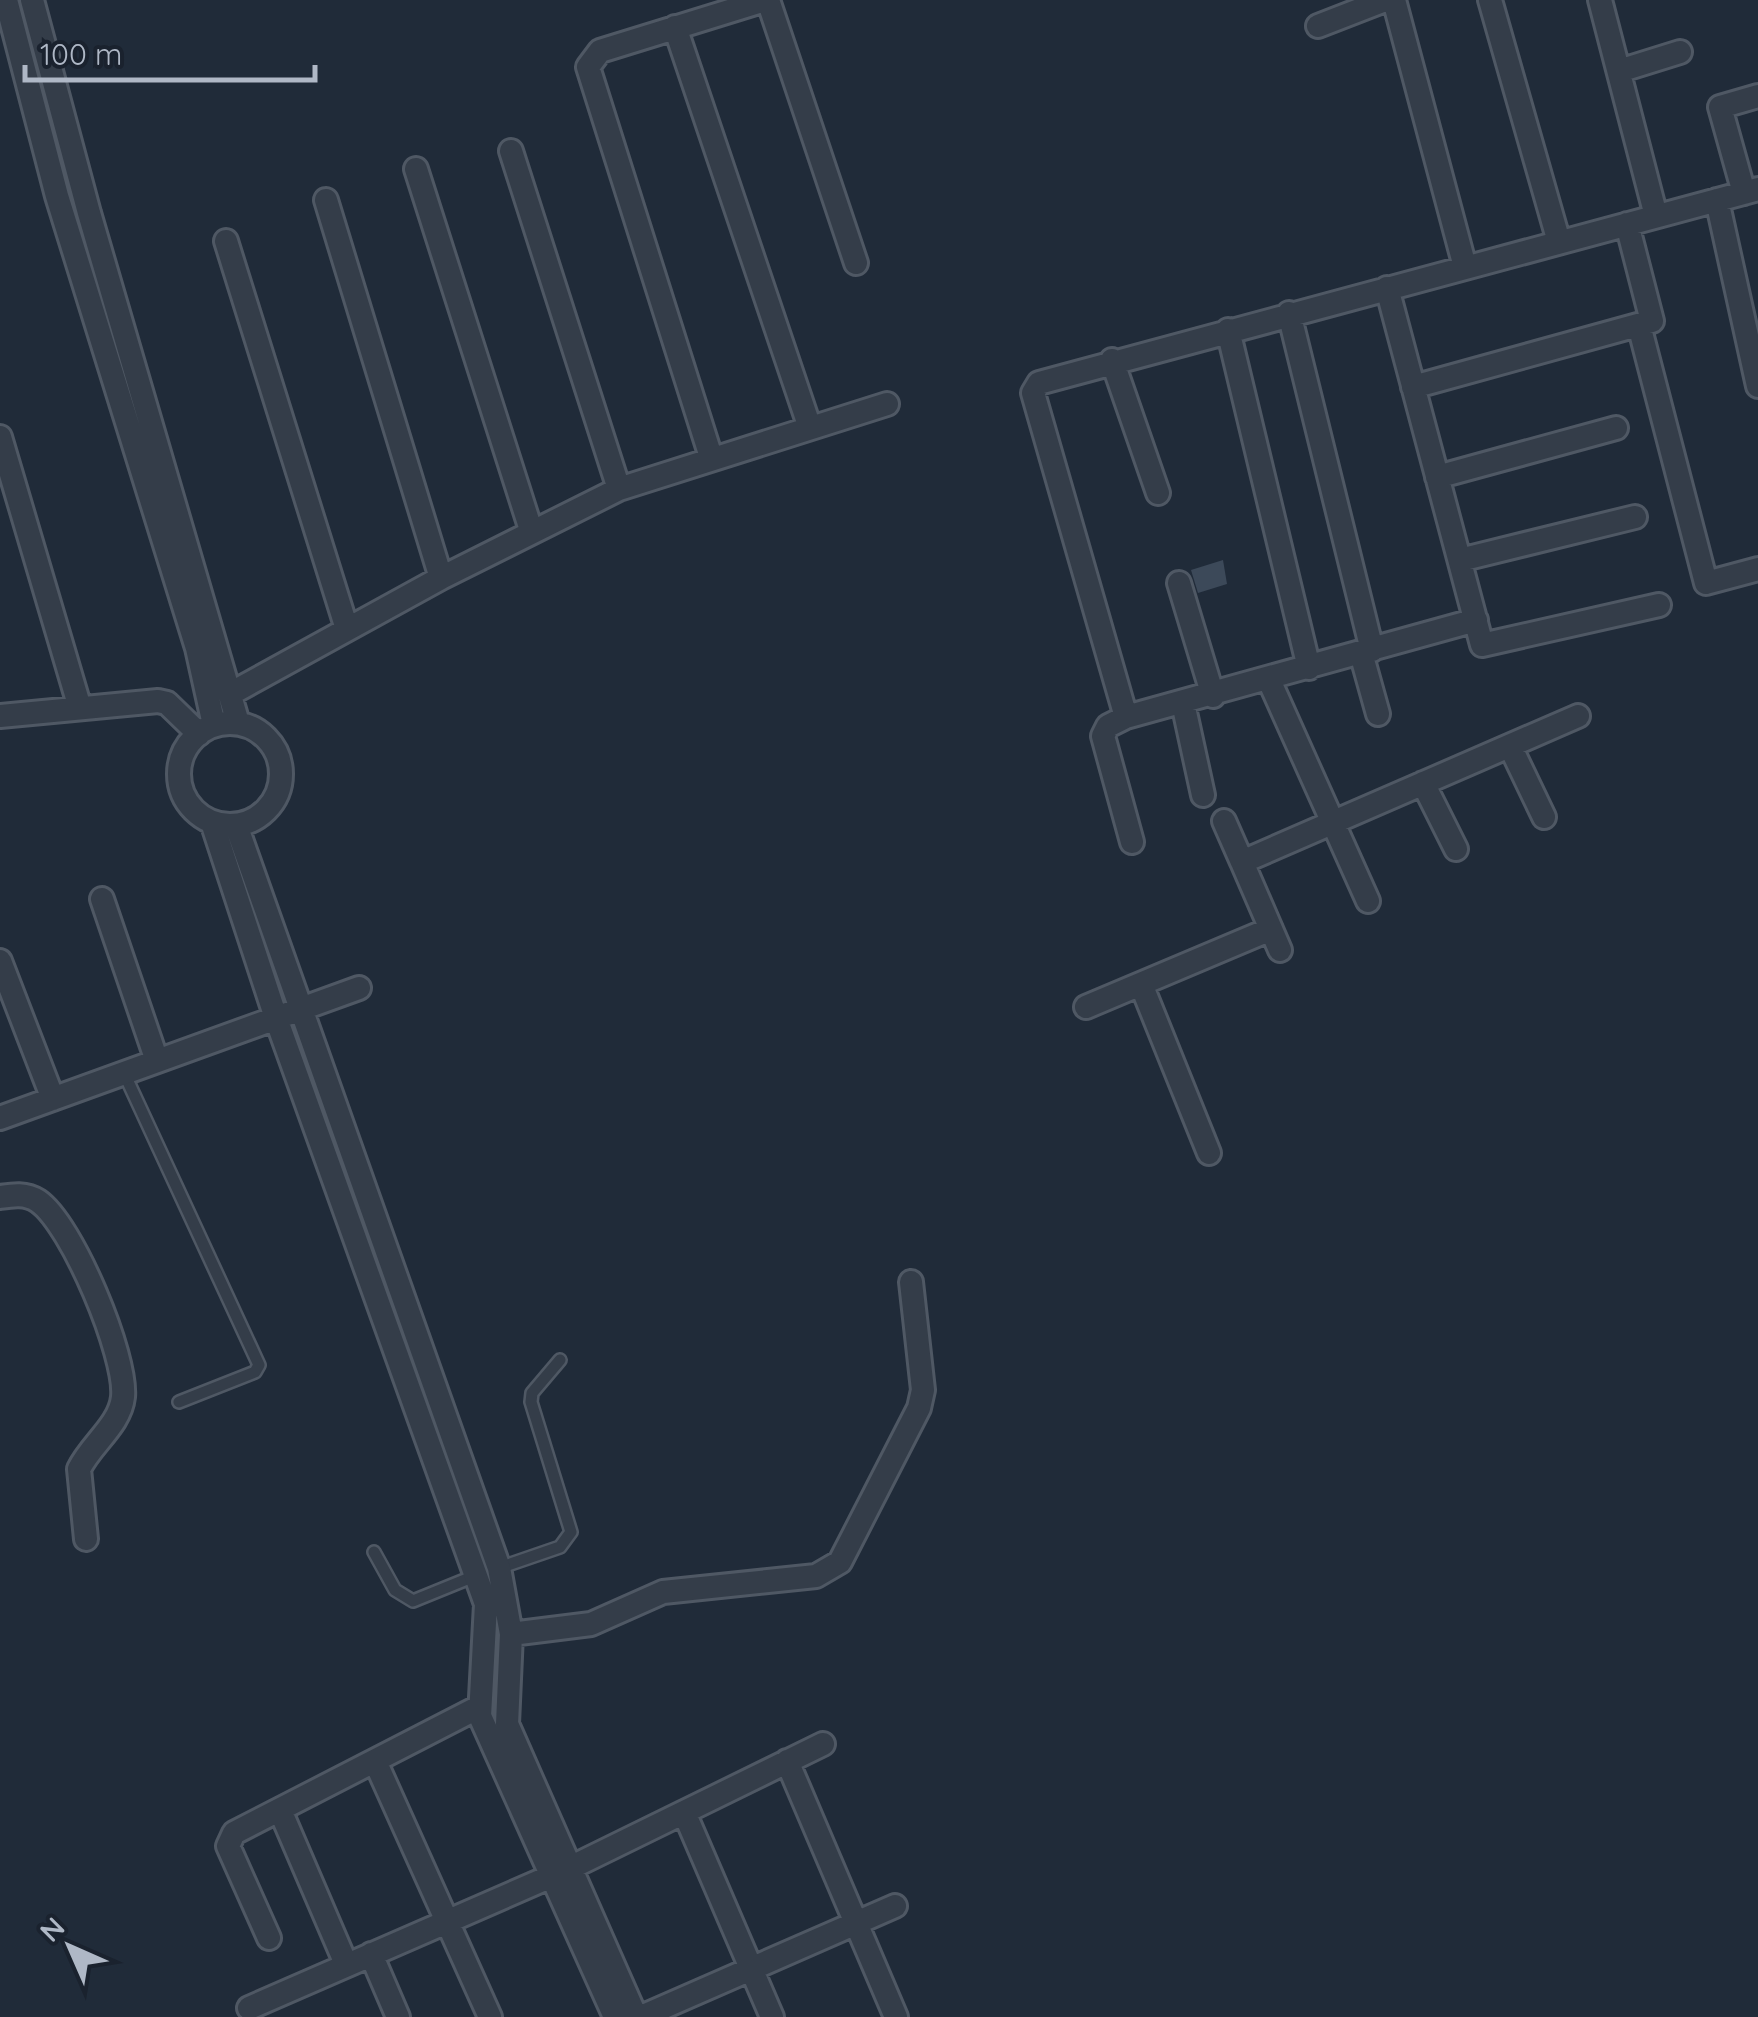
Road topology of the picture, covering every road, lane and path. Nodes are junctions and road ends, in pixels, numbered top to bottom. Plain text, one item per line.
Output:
1 (6, 0) edge
2 (32, 0) edge
3 (767, 0) edge
4 (1385, 0) edge
5 (1394, 0) edge
6 (1490, 0) edge
7 (1600, 0) edge
8 (1318, 26) dead end
9 (674, 27) junction
10 (1680, 52) dead end
11 (1618, 71) junction
12 (1758, 96) edge
13 (510, 150) dead end
14 (416, 169) dead end
15 (1751, 191) edge
16 (326, 200) dead end
17 (1717, 200) junction
18 (1656, 216) junction
19 (1627, 224) junction
20 (226, 242) dead end
21 (1559, 242) junction
22 (856, 262) dead end
23 (1465, 267) junction
24 (1387, 288) junction
25 (1289, 314) junction
26 (1639, 325) junction
27 (1228, 330) junction
28 (1112, 360) junction
29 (1758, 386) edge
30 (1414, 387) junction
31 (886, 404) dead end
32 (809, 425) junction
33 (1616, 428) dead end
34 (0, 437) edge
35 (711, 457) junction
36 (1438, 477) junction
37 (619, 489) junction
38 (1158, 493) dead end
39 (1634, 517) dead end
40 (531, 530) junction
41 (1460, 560) junction
42 (1758, 569) edge
43 (441, 578) junction
44 (1179, 583) dead end
45 (1659, 605) dead end
46 (1476, 620) junction
47 (347, 629) junction
48 (1366, 652) junction
49 (1310, 668) junction
50 (1269, 680) junction
51 (230, 694) junction
52 (1213, 696) junction
53 (1183, 704) junction
54 (80, 708) junction
55 (1378, 714) dead end
56 (0, 716) edge
57 (1578, 716) dead end
58 (1126, 717) junction
59 (238, 724) junction
60 (206, 730) junction
61 (1510, 746) junction
62 (1423, 784) junction
63 (1204, 795) dead end
64 (1544, 817) dead end
65 (1224, 821) dead end
66 (212, 822) junction
67 (236, 825) junction
68 (1132, 842) dead end
69 (1456, 849) dead end
70 (1242, 862) junction
71 (102, 898) dead end
72 (1368, 900) dead end
73 (0, 960) edge
74 (1141, 984) junction
75 (359, 988) dead end
76 (1086, 1007) dead end
77 (302, 1010) junction
78 (276, 1018) junction
79 (157, 1061) junction
80 (124, 1074) junction
81 (53, 1100) junction
82 (0, 1118) edge
83 (1209, 1153) dead end
84 (0, 1198) edge
85 (911, 1282) dead end
86 (560, 1360) dead end
87 (179, 1402) dead end
88 (86, 1539) dead end
89 (374, 1552) dead end
90 (488, 1572) junction
91 (511, 1634) junction
92 (479, 1707) junction
93 (823, 1744) dead end
94 (375, 1761) junction
95 (788, 1761) junction
96 (280, 1810) junction
97 (684, 1812) junction
98 (562, 1872) junction
99 (895, 1906) dead end
100 (449, 1920) junction
101 (856, 1923) junction
102 (268, 1938) dead end
103 (371, 1954) junction
104 (346, 1964) junction
105 (750, 1968) junction
106 (249, 2008) dead end
107 (398, 2017) edge
108 (490, 2017) edge
109 (615, 2017) edge
110 (638, 2017) edge
111 (772, 2017) edge
112 (896, 2017) edge

1 - 60 street
2 - 51 street
3 - 9 street
3 - 22 street
4 - 8 street
5 - 23 street
6 - 21 street
7 - 11 street
9 - 32 street
9 - 35 street
10 - 11 street
11 - 18 street
12 - 15 street
13 - 37 street
14 - 40 street
15 - 17 street
16 - 43 street
17 - 18 street
17 - 29 street
18 - 19 street
19 - 21 street
19 - 26 street
20 - 47 street
21 - 23 street
23 - 24 street
24 - 25 street
24 - 30 street
25 - 27 street
25 - 48 street
26 - 30 street
26 - 42 street
27 - 28 street
27 - 49 street
28 - 38 street
28 - 58 street
30 - 36 street
31 - 32 street
32 - 35 street
33 - 36 street
34 - 54 street
35 - 37 street
36 - 41 street
37 - 40 street
39 - 41 street
40 - 43 street
41 - 46 street
43 - 47 street
44 - 52 street
45 - 46 street
46 - 48 street
47 - 51 street
48 - 49 street
48 - 55 street
49 - 50 street
50 - 52 street
50 - 72 street
51 - 59 street
52 - 53 street
53 - 58 street
53 - 63 street
54 - 56 street
54 - 60 street
57 - 61 street
58 - 68 street
59 - 60 street
59 - 67 street
60 - 66 street
61 - 62 street
61 - 64 street
62 - 69 street
62 - 70 street
65 - 70 street
66 - 67 street
66 - 78 street
67 - 77 street
70 - 74 street
71 - 79 street
73 - 81 street
74 - 76 street
74 - 83 street
75 - 77 street
77 - 78 street
77 - 90 street
78 - 79 street
78 - 90 street
79 - 80 street
80 - 81 street
80 - 87 lane
81 - 82 street
84 - 88 street
85 - 91 street
86 - 90 lane
89 - 90 lane
90 - 91 street
90 - 92 street
91 - 98 street
92 - 94 street
92 - 98 street
93 - 95 street
94 - 96 street
94 - 100 street
95 - 97 street
95 - 101 street
96 - 102 street
96 - 104 street
97 - 98 street
97 - 105 street
98 - 100 street
98 - 109 street
98 - 110 street
99 - 101 street
100 - 103 street
100 - 108 street
101 - 105 street
101 - 112 street
103 - 104 street
103 - 107 street
104 - 106 street
105 - 110 street
105 - 111 street

